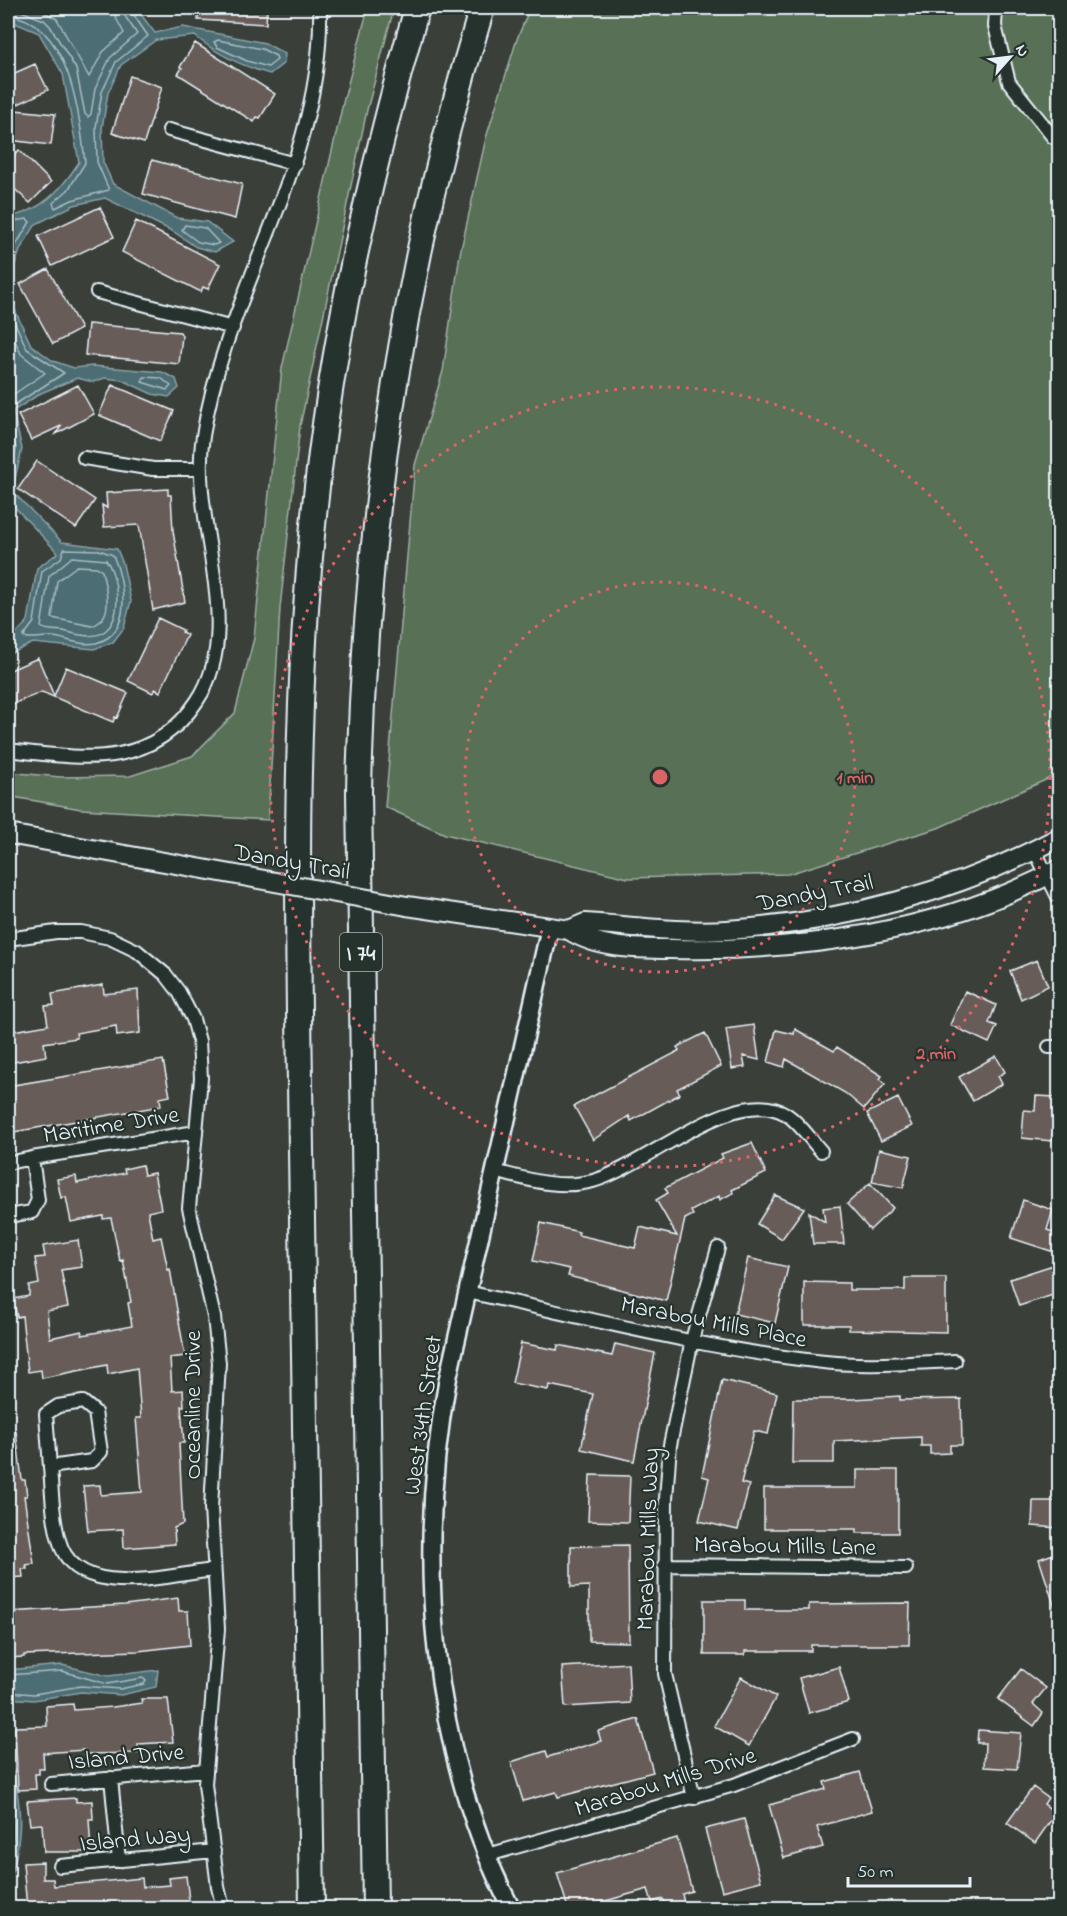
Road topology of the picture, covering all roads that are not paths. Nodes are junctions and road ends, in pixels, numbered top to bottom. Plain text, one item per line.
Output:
1 (320, 8) edge
2 (417, 8) edge
3 (482, 8) edge
4 (996, 8) edge
5 (169, 130) dead end
6 (1059, 138) edge
7 (295, 164) junction
8 (97, 292) dead end
9 (234, 328) junction
10 (84, 458) dead end
11 (201, 470) junction
12 (8, 750) edge
13 (8, 834) edge
14 (1059, 837) edge
15 (1035, 851) junction
16 (1053, 873) edge
17 (1059, 901) edge
18 (550, 927) junction
19 (569, 930) junction
20 (8, 939) edge
21 (196, 1132) junction
22 (821, 1151) dead end
23 (32, 1158) junction
24 (8, 1162) edge
25 (494, 1171) junction
26 (8, 1216) edge
27 (717, 1248) dead end
28 (467, 1292) junction
29 (692, 1340) junction
30 (956, 1361) dead end
31 (50, 1467) junction
32 (664, 1565) junction
33 (906, 1568) dead end
34 (214, 1570) junction
35 (852, 1739) dead end
36 (205, 1770) junction
37 (111, 1778) junction
38 (51, 1784) dead end
39 (694, 1798) junction
40 (214, 1851) junction
41 (488, 1855) junction
42 (119, 1861) junction
43 (60, 1866) dead end
44 (223, 1908) edge
45 (312, 1908) edge
46 (375, 1908) edge
47 (512, 1908) edge

1 - 7 street
2 - 45 highway
3 - 46 highway, I 74
4 - 6 street
5 - 7 street
7 - 9 street
8 - 9 street
9 - 11 street
10 - 11 street
11 - 12 street
13 - 18 main road, Dandy Trail, bridge
14 - 15 main road, Dandy Trail
15 - 16 street
15 - 19 main road, Dandy Trail
16 - 17 street
16 - 19 main road, Dandy Trail
18 - 19 main road, Dandy Trail
18 - 25 street, West 34th Street
20 - 21 street, Oceanline Drive
21 - 23 street, Maritime Drive
21 - 34 street, Oceanline Drive
22 - 25 street
23 - 24 street, Maritime Drive
23 - 26 street, Maritime Drive
25 - 28 street, West 34th Street
27 - 29 street, Marabou Mills Way
28 - 29 street, Marabou Mills Place
28 - 41 street, West 34th Street
29 - 30 street, Marabou Mills Place
29 - 32 street, Marabou Mills Way
31 - 31 street
31 - 34 street
32 - 33 street, Marabou Mills Lane
32 - 39 street, Marabou Mills Way
34 - 36 street, Oceanline Drive
35 - 39 street, Marabou Mills Drive
36 - 37 street, Island Drive
36 - 40 street, Oceanline Drive
37 - 38 street, Island Drive
37 - 42 street
39 - 41 street, Marabou Mills Drive
40 - 42 street, Island Way
40 - 44 street, Oceanline Drive
41 - 47 street, West 34th Street
42 - 43 street, Island Way

